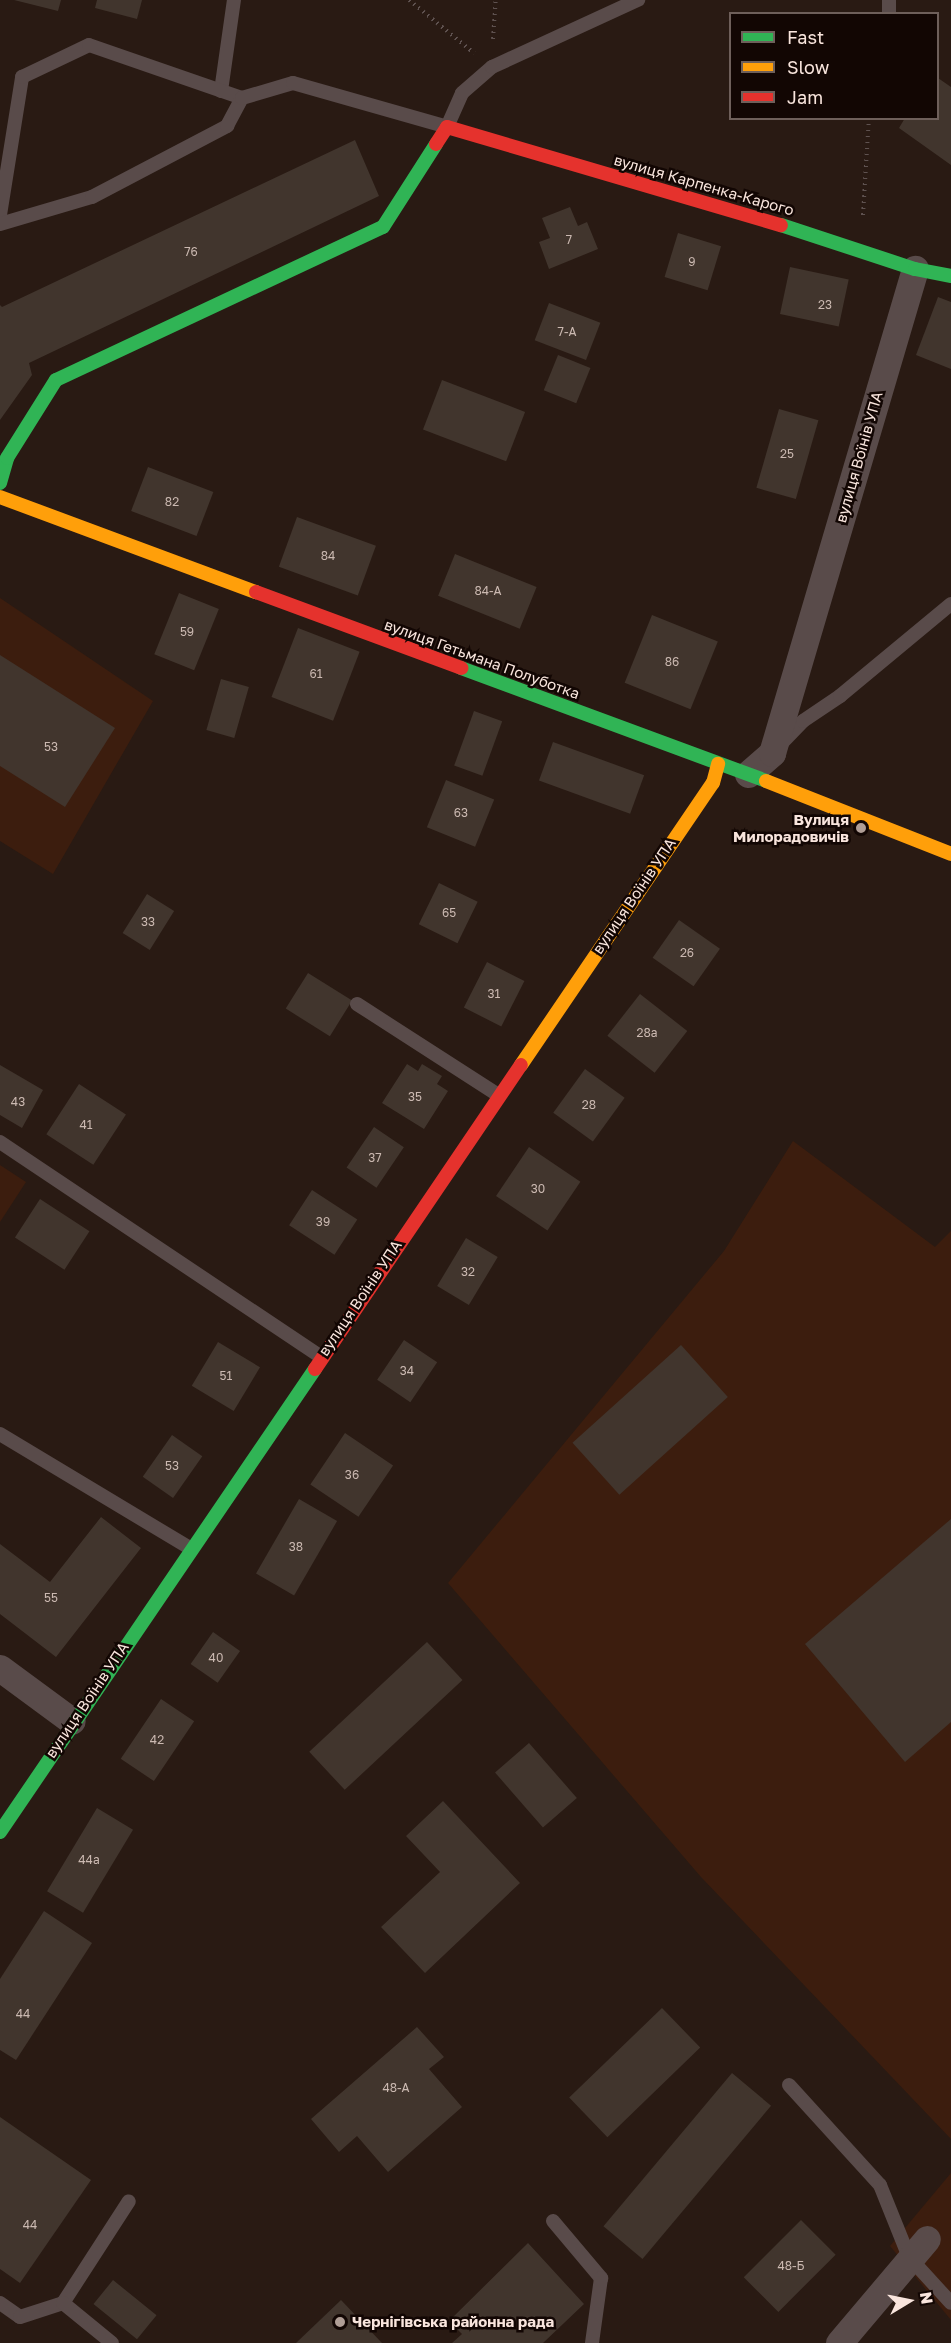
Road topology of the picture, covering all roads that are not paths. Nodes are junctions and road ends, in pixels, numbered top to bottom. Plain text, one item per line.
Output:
1 (234, 0) edge
2 (638, 0) edge
3 (220, 91) junction
4 (242, 98) junction
5 (447, 127) junction
6 (0, 215) edge
7 (0, 224) edge
8 (915, 268) junction
9 (951, 276) edge
10 (0, 483) edge
11 (0, 497) edge
12 (951, 604) edge
13 (772, 753) junction
14 (718, 764) junction
15 (748, 774) junction
16 (951, 854) edge
17 (357, 1004) dead end
18 (498, 1095) junction
19 (0, 1142) edge
20 (320, 1356) junction
21 (0, 1434) edge
22 (190, 1548) junction
23 (0, 1668) edge
24 (72, 1721) junction
25 (0, 1832) edge
26 (789, 2085) dead end
27 (129, 2201) dead end
28 (553, 2221) dead end
29 (918, 2248) junction
30 (0, 2303) edge
31 (63, 2303) junction
32 (951, 2303) edge
33 (112, 2343) edge
34 (592, 2343) edge
35 (839, 2343) edge

1 - 3 lane
2 - 5 lane
3 - 4 lane
3 - 6 lane
4 - 5 lane
4 - 7 lane
5 - 8 street, вулиця Карпенка-Карого
5 - 10 street
8 - 9 street, вулиця Карпенка-Карого
8 - 13 street, вулиця Воїнів УПА
11 - 14 street, вулиця Гетьмана Полуботка
12 - 13 lane
13 - 15 street
14 - 15 street, вулиця Гетьмана Полуботка
14 - 18 street, вулиця Воїнів УПА
15 - 16 street, вулиця Гетьмана Полуботка
17 - 18 lane
18 - 20 street, вулиця Воїнів УПА
19 - 20 lane
20 - 22 street, вулиця Воїнів УПА
21 - 22 lane
22 - 24 street, вулиця Воїнів УПА
23 - 24 street
24 - 25 street, вулиця Воїнів УПА
26 - 29 lane
27 - 31 lane
28 - 34 lane
29 - 32 lane
29 - 35 street
30 - 31 lane
31 - 33 lane

